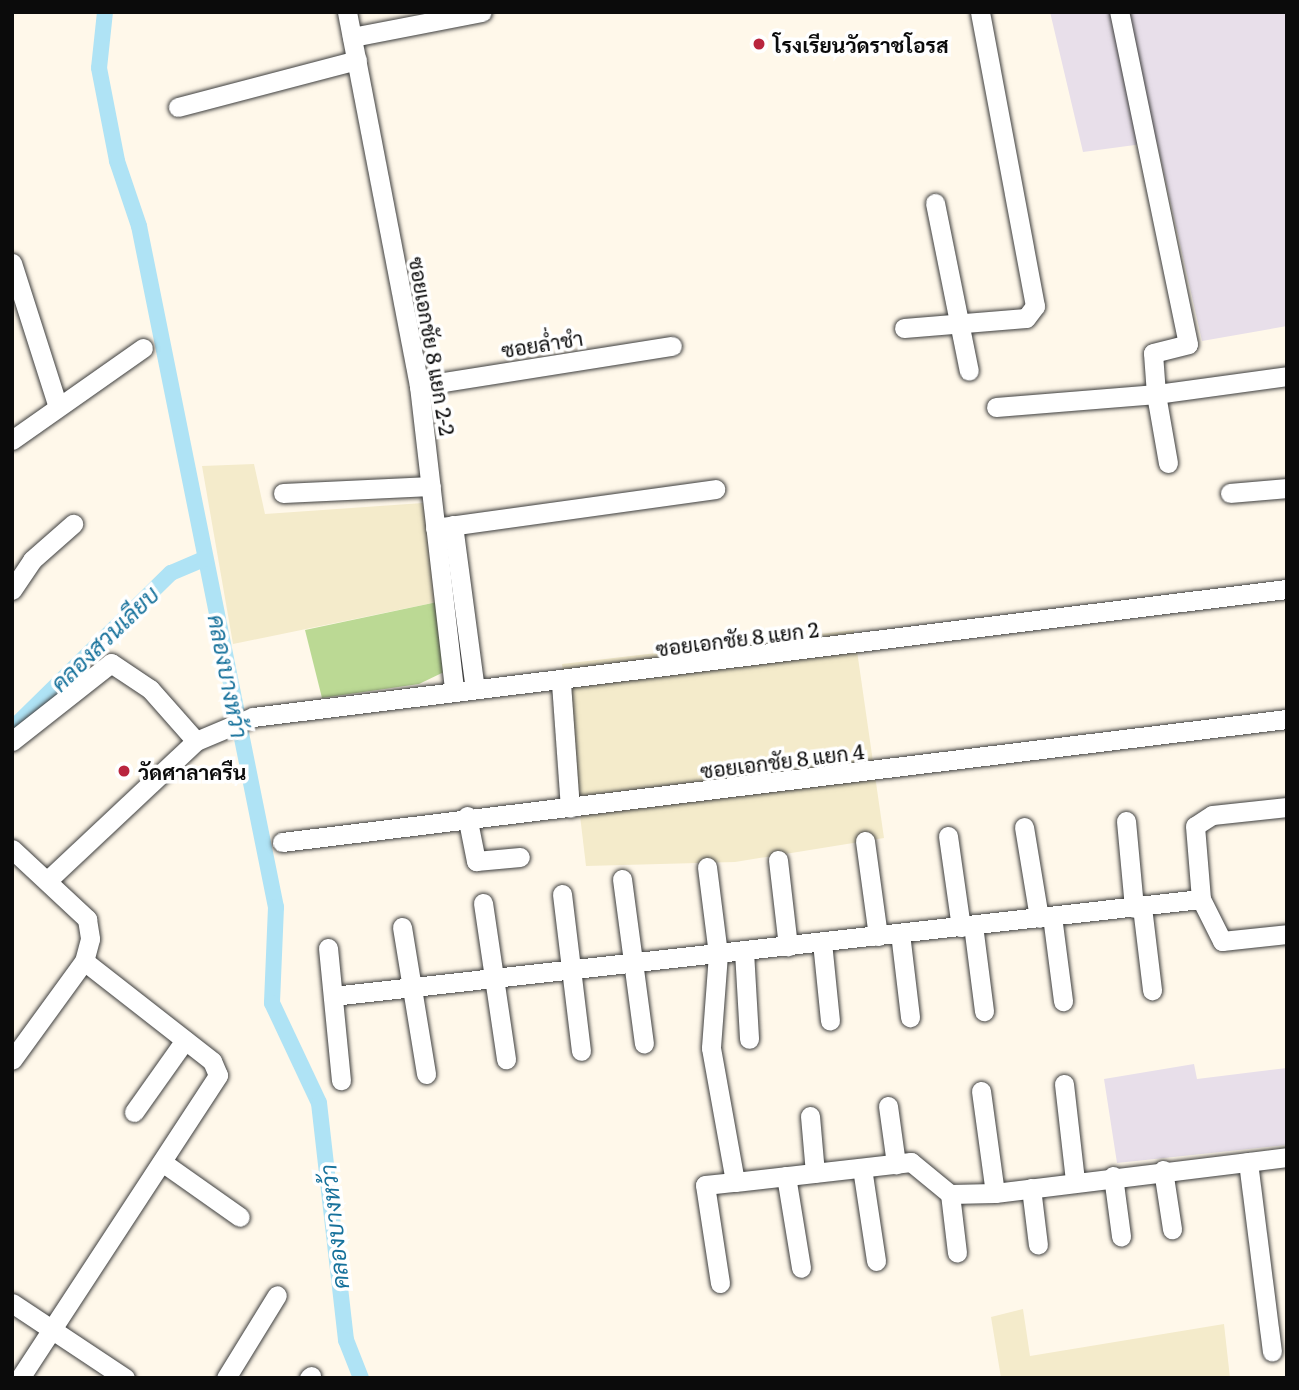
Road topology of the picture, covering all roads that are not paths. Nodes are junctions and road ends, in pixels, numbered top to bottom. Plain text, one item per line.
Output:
1 (347, 12) edge
2 (482, 12) edge
3 (981, 12) edge
4 (1119, 12) edge
5 (352, 37) junction
6 (357, 60) junction
7 (178, 107) dead end
8 (935, 203) dead end
9 (12, 263) edge
10 (959, 321) junction
11 (904, 328) dead end
12 (672, 346) dead end
13 (143, 348) dead end
14 (969, 371) dead end
15 (1287, 376) edge
16 (419, 386) junction
17 (1156, 394) junction
18 (57, 404) junction
19 (996, 407) dead end
20 (12, 440) edge
21 (1168, 463) dead end
22 (431, 486) junction
23 (1287, 488) edge
24 (715, 489) dead end
25 (283, 493) dead end
26 (1230, 493) dead end
27 (73, 524) dead end
28 (444, 526) junction
29 (1287, 589) edge
30 (12, 590) edge
31 (561, 682) junction
32 (475, 688) junction
33 (454, 690) junction
34 (1287, 719) edge
35 (12, 741) edge
36 (195, 741) junction
37 (1287, 807) edge
38 (570, 808) junction
39 (467, 816) junction
40 (1126, 821) dead end
41 (1024, 827) dead end
42 (948, 836) dead end
43 (865, 841) dead end
44 (282, 842) dead end
45 (12, 849) edge
46 (520, 857) dead end
47 (778, 860) dead end
48 (706, 867) dead end
49 (49, 879) junction
50 (622, 879) dead end
51 (562, 894) dead end
52 (1201, 899) junction
53 (483, 903) dead end
54 (1138, 908) junction
55 (1045, 917) junction
56 (967, 926) junction
57 (402, 928) dead end
58 (901, 933) junction
59 (1287, 934) edge
60 (878, 936) junction
61 (822, 942) junction
62 (788, 946) junction
63 (327, 948) dead end
64 (744, 951) junction
65 (718, 954) junction
66 (84, 961) junction
67 (634, 963) junction
68 (571, 970) junction
69 (494, 978) junction
70 (412, 987) junction
71 (1152, 990) dead end
72 (332, 996) junction
73 (1063, 1001) dead end
74 (984, 1011) dead end
75 (910, 1017) dead end
76 (830, 1021) dead end
77 (749, 1039) dead end
78 (186, 1040) junction
79 (644, 1044) dead end
80 (581, 1051) dead end
81 (506, 1059) dead end
82 (12, 1060) edge
83 (426, 1074) dead end
84 (341, 1080) dead end
85 (1064, 1084) dead end
86 (981, 1091) dead end
87 (888, 1106) dead end
88 (134, 1112) dead end
89 (810, 1116) dead end
90 (1287, 1157) edge
91 (1248, 1161) junction
92 (162, 1162) junction
93 (896, 1164) junction
94 (862, 1168) junction
95 (1163, 1170) junction
96 (815, 1173) junction
97 (1113, 1175) junction
98 (786, 1176) junction
99 (1075, 1181) junction
100 (735, 1182) junction
101 (1031, 1188) junction
102 (950, 1194) junction
103 (995, 1194) junction
104 (240, 1216) dead end
105 (1172, 1229) dead end
106 (1121, 1236) dead end
107 (1038, 1245) dead end
108 (957, 1253) dead end
109 (876, 1261) dead end
110 (801, 1268) dead end
111 (720, 1283) dead end
112 (277, 1295) dead end
113 (12, 1303) edge
114 (54, 1331) junction
115 (1272, 1351) dead end
116 (20, 1378) edge
117 (124, 1378) edge
118 (226, 1378) edge

1 - 5 street, ซอยเอกชัย 8 แยก 2-2
2 - 5 street
3 - 10 street
4 - 17 street
5 - 6 street, ซอยเอกชัย 8 แยก 2-2
6 - 7 street
6 - 16 street, ซอยเอกชัย 8 แยก 2-2
8 - 10 street
9 - 18 street
10 - 11 street
10 - 14 street
12 - 16 street, ซอยล่ำชำ
13 - 18 street
15 - 17 street
16 - 22 street, ซอยเอกชัย 8 แยก 2-2
17 - 19 street
17 - 21 street
18 - 20 street
22 - 25 street
22 - 28 street, ซอยเอกชัย 8 แยก 2-2
23 - 26 street
24 - 28 street
27 - 30 street
28 - 32 street
28 - 33 street, ซอยเอกชัย 8 แยก 2-2
29 - 31 street, ซอยเอกชัย 8 แยก 2
31 - 32 street, ซอยเอกชัย 8 แยก 2
31 - 38 street
32 - 33 street, ซอยเอกชัย 8 แยก 2
33 - 36 street, ซอยเอกชัย 8 แยก 2
34 - 38 street, ซอยเอกชัย 8 แยก 4
35 - 36 street
36 - 49 street
37 - 52 street
38 - 39 street, ซอยเอกชัย 8 แยก 4
39 - 44 street, ซอยเอกชัย 8 แยก 4
39 - 46 street
40 - 54 street
41 - 55 street
42 - 56 street
43 - 60 street
45 - 49 street
47 - 62 street
48 - 65 street
49 - 66 street
50 - 67 street
51 - 68 street
52 - 54 street
52 - 59 street
53 - 69 street
54 - 55 street
54 - 71 street
55 - 56 street
55 - 73 street
56 - 58 street
56 - 74 street
57 - 70 street
58 - 60 street
58 - 75 street
60 - 61 street
61 - 62 street
61 - 76 street
62 - 64 street
63 - 72 street
64 - 65 street
64 - 77 street
65 - 67 street
65 - 100 street
66 - 78 street
66 - 82 street
67 - 68 street
67 - 79 street
68 - 69 street
68 - 80 street
69 - 70 street
69 - 81 street
70 - 72 street
70 - 83 street
72 - 84 street
78 - 88 street
78 - 92 street
85 - 99 street
86 - 103 street
87 - 93 street
89 - 96 street
90 - 91 street
91 - 95 street
91 - 115 street
92 - 104 street
92 - 114 street
93 - 94 street
93 - 102 street
94 - 96 street
94 - 109 street
95 - 97 street
95 - 105 street
96 - 98 street
97 - 99 street
97 - 106 street
98 - 100 street
98 - 110 street
99 - 101 street
100 - 111 street
101 - 103 street
101 - 107 street
102 - 103 street
102 - 108 street
112 - 118 street
113 - 114 street
114 - 116 street
114 - 117 street

